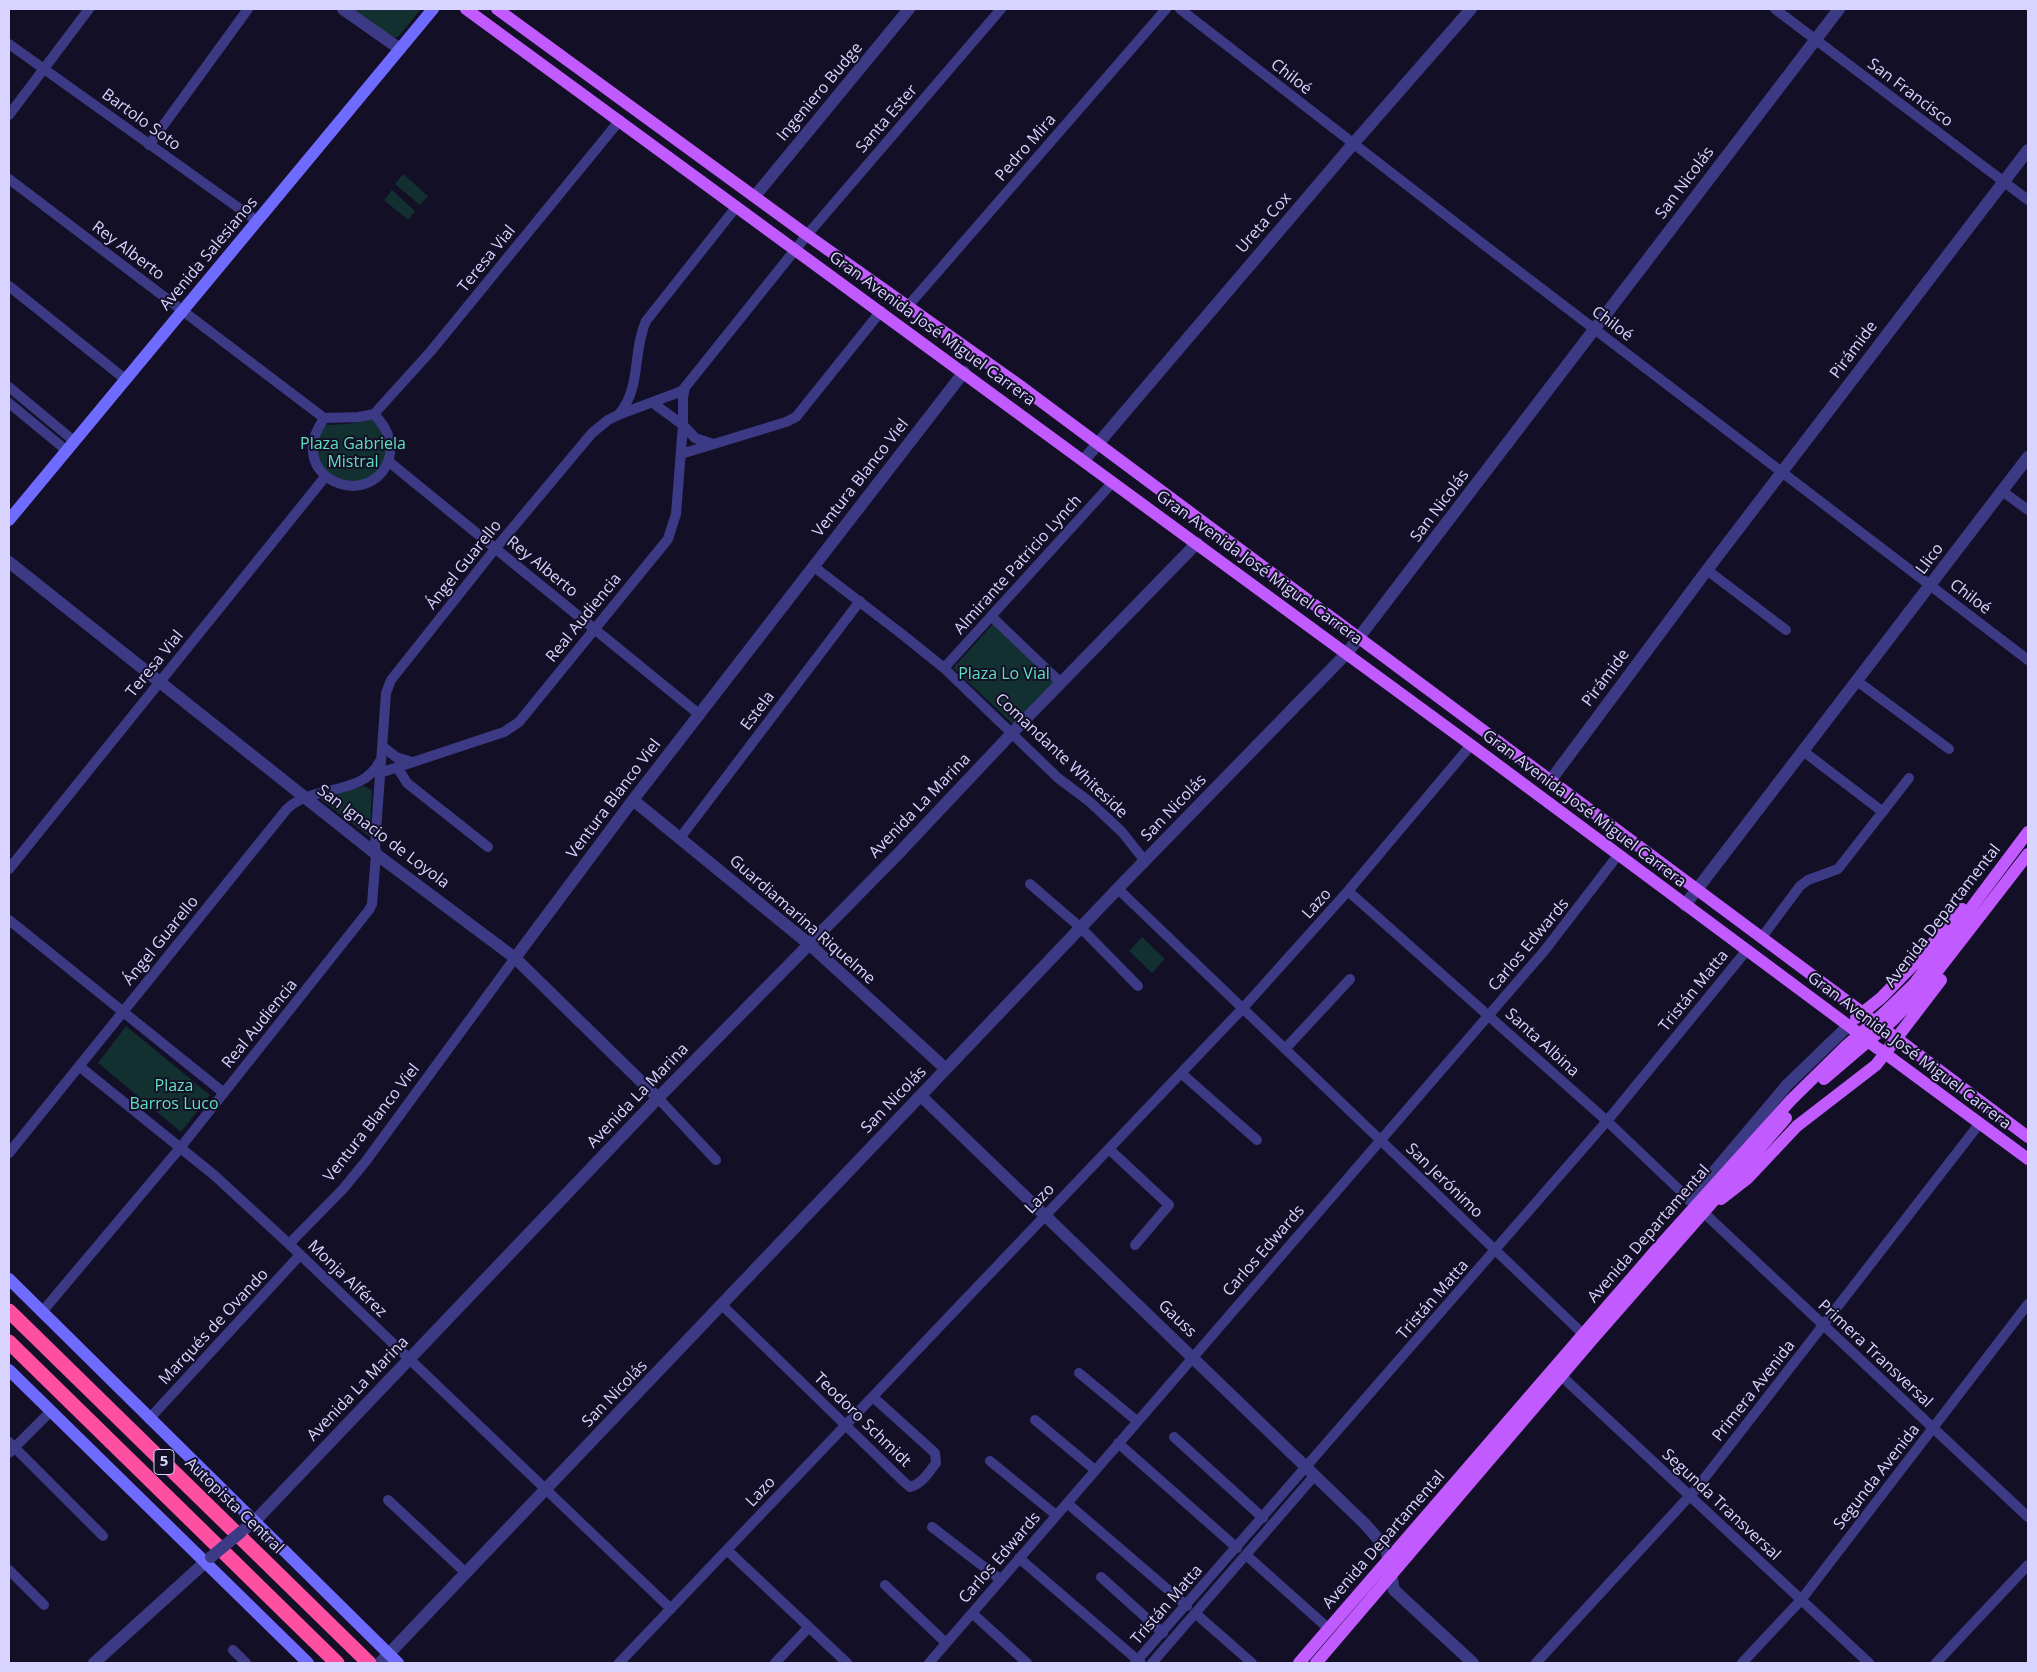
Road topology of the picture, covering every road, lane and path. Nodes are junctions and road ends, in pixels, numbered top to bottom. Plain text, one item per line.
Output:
1 (89, 9) edge
2 (248, 9) edge
3 (343, 9) edge
4 (433, 9) edge
5 (466, 9) edge
6 (497, 9) edge
7 (1001, 9) edge
8 (1166, 9) edge
9 (1180, 9) edge
10 (1471, 9) edge
11 (1775, 9) edge
12 (1839, 9) edge
13 (906, 10) edge
14 (1815, 40) junction
15 (9, 44) edge
16 (400, 49) junction
17 (44, 69) junction
18 (641, 114) junction
19 (9, 115) edge
20 (620, 120) junction
21 (149, 144) junction
22 (1352, 144) junction
23 (2028, 150) edge
24 (9, 179) edge
25 (2004, 181) junction
26 (755, 196) junction
27 (2028, 200) edge
28 (737, 206) junction
29 (256, 221) junction
30 (807, 235) junction
31 (796, 249) junction
32 (9, 286) edge
33 (908, 306) junction
34 (182, 311) junction
35 (881, 311) junction
36 (1594, 329) junction
37 (964, 372) junction
38 (125, 379) junction
39 (686, 386) junction
40 (9, 387) edge
41 (9, 403) edge
42 (654, 403) junction
43 (374, 414) junction
44 (618, 415) junction
45 (324, 418) junction
46 (683, 425) junction
47 (713, 444) junction
48 (1096, 444) junction
49 (70, 445) junction
50 (681, 454) junction
51 (2028, 457) edge
52 (1084, 460) junction
53 (388, 462) junction
54 (1781, 473) junction
55 (326, 477) junction
56 (1113, 482) junction
57 (2002, 491) junction
58 (2028, 510) edge
59 (9, 520) edge
60 (1197, 543) junction
61 (495, 549) junction
62 (9, 562) edge
63 (813, 566) junction
64 (1707, 570) junction
65 (1930, 586) junction
66 (860, 602) junction
67 (992, 616) junction
68 (594, 629) junction
69 (1786, 630) dead end
70 (1359, 639) junction
71 (1347, 653) junction
72 (2028, 660) edge
73 (944, 668) junction
74 (1857, 681) junction
75 (160, 682) junction
76 (1061, 683) junction
77 (700, 715) junction
78 (1013, 732) junction
79 (1472, 745) junction
80 (382, 746) junction
81 (1949, 749) dead end
82 (1803, 751) junction
83 (381, 759) junction
84 (413, 762) junction
85 (398, 767) junction
86 (380, 772) junction
87 (1909, 778) dead end
88 (1550, 781) junction
89 (361, 782) junction
90 (379, 792) junction
91 (304, 797) junction
92 (1543, 798) junction
93 (633, 800) junction
94 (1882, 812) junction
95 (2028, 828) edge
96 (2028, 832) edge
97 (680, 838) junction
98 (488, 848) dead end
99 (376, 854) junction
100 (2028, 854) edge
101 (1618, 855) junction
102 (1145, 861) junction
103 (2028, 864) edge
104 (9, 870) edge
105 (1030, 884) dead end
106 (1118, 889) junction
107 (1696, 890) junction
108 (1348, 891) junction
109 (1685, 905) junction
110 (9, 920) edge
111 (1081, 928) junction
112 (1762, 937) junction
113 (809, 944) junction
114 (1746, 950) junction
115 (515, 958) junction
116 (1350, 979) dead end
117 (1138, 986) dead end
118 (1243, 1008) junction
119 (123, 1012) junction
120 (1864, 1014) junction
121 (1489, 1016) junction
122 (1851, 1028) junction
123 (1892, 1035) junction
124 (1285, 1049) junction
125 (1881, 1050) junction
126 (79, 1066) junction
127 (946, 1069) junction
128 (1181, 1074) junction
129 (224, 1093) junction
130 (921, 1096) junction
131 (658, 1098) junction
132 (1607, 1121) junction
133 (1980, 1123) junction
134 (2028, 1137) edge
135 (1257, 1140) dead end
136 (1380, 1140) junction
137 (180, 1148) junction
138 (1109, 1149) junction
139 (9, 1153) edge
140 (2028, 1159) edge
141 (716, 1160) dead end
142 (1690, 1200) junction
143 (1703, 1212) junction
144 (1046, 1216) junction
145 (289, 1244) junction
146 (1136, 1245) dead end
147 (1656, 1250) junction
148 (1496, 1251) junction
149 (300, 1255) junction
150 (9, 1279) edge
151 (2028, 1304) edge
152 (722, 1305) junction
153 (9, 1310) edge
154 (42, 1312) junction
155 (1823, 1325) junction
156 (1583, 1334) junction
157 (9, 1342) edge
158 (1193, 1356) junction
159 (409, 1359) junction
160 (9, 1370) edge
161 (1079, 1373) dead end
162 (1557, 1373) junction
163 (873, 1397) junction
164 (51, 1411) junction
165 (149, 1419) junction
166 (1035, 1420) dead end
167 (1137, 1421) junction
168 (845, 1426) junction
169 (1933, 1429) junction
170 (1174, 1437) dead end
171 (1118, 1443) junction
172 (10, 1448) edge
173 (990, 1461) dead end
174 (1095, 1470) junction
175 (1311, 1471) junction
176 (546, 1489) junction
177 (1690, 1497) junction
178 (388, 1500) dead end
179 (1067, 1503) junction
180 (1056, 1515) junction
181 (2028, 1517) edge
182 (1263, 1518) junction
183 (254, 1522) junction
184 (932, 1527) dead end
185 (103, 1536) dead end
186 (1237, 1548) junction
187 (727, 1550) junction
188 (1246, 1555) junction
189 (1019, 1558) junction
190 (1389, 1561) junction
191 (209, 1562) junction
192 (2028, 1565) edge
193 (9, 1570) edge
194 (466, 1573) junction
195 (1391, 1576) junction
196 (1101, 1577) dead end
197 (1001, 1580) junction
198 (885, 1584) dead end
199 (1801, 1600) junction
200 (44, 1605) dead end
201 (1187, 1606) junction
202 (671, 1609) junction
203 (972, 1613) junction
204 (1195, 1613) junction
205 (809, 1627) junction
206 (1329, 1629) junction
207 (1163, 1633) junction
208 (946, 1643) junction
209 (233, 1650) dead end
210 (385, 1659) edge
211 (102, 1661) edge
212 (1138, 1662) edge
213 (246, 1663) edge
214 (308, 1663) edge
215 (337, 1663) edge
216 (370, 1663) edge
217 (398, 1663) edge
218 (619, 1663) edge
219 (775, 1663) edge
220 (847, 1663) edge
221 (928, 1663) edge
222 (1027, 1663) edge
223 (1152, 1663) edge
224 (1252, 1663) edge
225 (1299, 1663) edge
226 (1316, 1663) edge
227 (1472, 1663) edge
228 (1536, 1663) edge
229 (1742, 1663) edge
230 (1869, 1663) edge
231 (1936, 1663) edge

1 - 17 street
2 - 21 street
3 - 16 street
4 - 16 main road, Avenida Salesianos
5 - 20 main road, Gran Avenida José Miguel Carrera
6 - 18 main road, Gran Avenida José Miguel Carrera
7 - 30 street, Santa Ester
8 - 33 street, Pedro Mira
9 - 22 street, Chiloé
10 - 22 street, Ureta Cox
11 - 14 street, San Francisco
12 - 14 street, San Nicolás
13 - 26 street, Ingeniero Budge
14 - 25 street, San Francisco
14 - 36 street, San Nicolás
15 - 17 street, Bartolo Soto
16 - 29 main road, Avenida Salesianos
17 - 19 street
17 - 21 street, Bartolo Soto
18 - 20 main road
18 - 26 main road, Gran Avenida José Miguel Carrera
20 - 28 main road, Gran Avenida José Miguel Carrera
20 - 43 street, Teresa Vial
21 - 29 street, Bartolo Soto
22 - 36 street, Chiloé
22 - 48 street, Ureta Cox
23 - 25 street, Pirámide
24 - 34 street, Rey Alberto
25 - 27 street, San Francisco
25 - 54 street, Pirámide
26 - 30 main road, Gran Avenida José Miguel Carrera
28 - 31 main road, Gran Avenida José Miguel Carrera
28 - 44 street, Ángel Guarello
29 - 34 main road, Avenida Salesianos
30 - 31 street, Santa Ester
30 - 33 main road, Gran Avenida José Miguel Carrera
31 - 35 main road, Gran Avenida José Miguel Carrera
31 - 39 street, Santa Ester
32 - 38 street
33 - 48 main road, Gran Avenida José Miguel Carrera
34 - 38 main road, Avenida Salesianos
34 - 45 street, Rey Alberto
35 - 37 main road, Gran Avenida José Miguel Carrera
35 - 47 street
36 - 54 street, Chiloé
36 - 70 street, San Nicolás
37 - 52 main road, Gran Avenida José Miguel Carrera
37 - 63 street, Ventura Blanco Viel
38 - 49 main road, Avenida Salesianos
39 - 42 street, Ángel Guarello
39 - 46 street, Real Audiencia
40 - 49 street
41 - 49 street
42 - 44 street, Ángel Guarello
42 - 46 street
43 - 45 street
43 - 53 street
44 - 61 street, Ángel Guarello
45 - 55 street
46 - 47 street
46 - 50 street, Real Audiencia
47 - 50 street
48 - 52 street, Ureta Cox
48 - 70 main road, Gran Avenida José Miguel Carrera
49 - 59 main road, Avenida Salesianos
50 - 68 street, Real Audiencia
51 - 57 street, Llico
52 - 56 main road, Gran Avenida José Miguel Carrera
53 - 55 street
53 - 61 street, Rey Alberto
54 - 64 street, Pirámide
54 - 65 street, Chiloé
55 - 75 street, Teresa Vial
56 - 60 main road, Gran Avenida José Miguel Carrera
56 - 67 street, Almirante Patricio Lynch
57 - 58 street
57 - 65 street, Llico
60 - 71 main road, Gran Avenida José Miguel Carrera
60 - 76 street, Avenida La Marina
61 - 68 street, Rey Alberto
61 - 80 street, Ángel Guarello
62 - 75 street, San Ignacio de Loyola
63 - 66 street, Comandante Whiteside
63 - 77 street, Ventura Blanco Viel
64 - 69 street
64 - 88 street, Pirámide
65 - 72 street, Chiloé
65 - 74 street, Llico
66 - 73 street, Comandante Whiteside
66 - 97 street, Estela
67 - 73 street, Almirante Patricio Lynch
67 - 76 street
68 - 77 street, Rey Alberto
68 - 84 street, Real Audiencia
70 - 71 street, San Nicolás
70 - 88 main road, Gran Avenida José Miguel Carrera
71 - 79 main road, Gran Avenida José Miguel Carrera
71 - 102 street, San Nicolás
73 - 78 street, Comandante Whiteside
74 - 81 street
74 - 82 street, Llico
75 - 91 street, San Ignacio de Loyola
75 - 104 street, Teresa Vial
76 - 78 street, Avenida La Marina
77 - 93 street, Ventura Blanco Viel
78 - 102 street, Comandante Whiteside
78 - 113 street, Avenida La Marina
79 - 92 main road, Gran Avenida José Miguel Carrera
79 - 108 street, Lazo
80 - 83 street, Ángel Guarello
80 - 84 street
82 - 94 street
82 - 107 street, Llico
83 - 86 street, Ángel Guarello
83 - 89 street
84 - 85 street, Real Audiencia
85 - 86 street, Real Audiencia
85 - 98 street
86 - 90 street, Real Audiencia
87 - 94 street
88 - 92 main road
88 - 107 main road, Gran Avenida José Miguel Carrera
89 - 90 street
89 - 91 street, Ángel Guarello
90 - 99 street, Real Audiencia
91 - 99 street, San Ignacio de Loyola
91 - 119 street, Ángel Guarello
92 - 101 main road, Gran Avenida José Miguel Carrera
93 - 97 street, Guardiamarina Riquelme
93 - 115 street, Ventura Blanco Viel
94 - 112 street
95 - 120 main road
96 - 147 main road, Avenida Departamental
97 - 113 street, Guardiamarina Riquelme
99 - 115 street, San Ignacio de Loyola
99 - 129 street, Real Audiencia
100 - 143 main road, Avenida Departamental
101 - 109 main road, Gran Avenida José Miguel Carrera
101 - 121 street, Carlos Edwards
102 - 106 street, San Nicolás
103 - 123 main road
105 - 111 street
106 - 111 street, San Nicolás
106 - 118 street, San Jerónimo
107 - 109 street, Llico
107 - 112 main road, Gran Avenida José Miguel Carrera
108 - 118 street, Lazo
108 - 121 street, Santa Albina
109 - 114 main road, Gran Avenida José Miguel Carrera
110 - 119 street
111 - 117 street
111 - 127 street, San Nicolás
112 - 120 main road, Gran Avenida José Miguel Carrera
113 - 127 street, Guardiamarina Riquelme
113 - 131 street, Avenida La Marina
114 - 122 main road, Gran Avenida José Miguel Carrera
114 - 132 street, Tristán Matta
115 - 131 street, San Ignacio de Loyola
115 - 145 street, Ventura Blanco Viel
116 - 124 street
118 - 124 street, San Jerónimo
118 - 128 street, Lazo
119 - 126 street, Ángel Guarello
119 - 129 street
120 - 122 main road
120 - 123 main road, Gran Avenida José Miguel Carrera, bridge
121 - 132 street, Santa Albina
121 - 136 street, Carlos Edwards
122 - 125 main road, Gran Avenida José Miguel Carrera, bridge
122 - 142 street, Avenida Departamental
123 - 125 main road
123 - 134 main road, Gran Avenida José Miguel Carrera
124 - 136 street, San Jerónimo
125 - 133 main road, Gran Avenida José Miguel Carrera
125 - 143 main road
126 - 137 street, Monja Alférez
126 - 139 street, Ángel Guarello
127 - 130 street, San Nicolás
128 - 135 street
128 - 138 street, Lazo
129 - 137 street, Real Audiencia
130 - 144 street, Gauss
130 - 152 street, San Nicolás
131 - 141 street, San Ignacio de Loyola
131 - 159 street, Avenida La Marina
132 - 142 street, Santa Albina
132 - 148 street, Tristán Matta
133 - 140 main road, Gran Avenida José Miguel Carrera
133 - 155 street, Primera Avenida
136 - 148 street, San Jerónimo
136 - 158 street, Carlos Edwards
137 - 145 street, Monja Alférez
137 - 154 street, Real Audiencia
138 - 144 street, Lazo
138 - 146 street
142 - 147 main road
143 - 155 street, Primera Transversal
143 - 162 main road, Avenida Departamental
144 - 158 street, Gauss
144 - 163 street, Lazo
145 - 149 street, Monja Alférez
147 - 156 main road, Avenida Departamental
148 - 156 street, San Jerónimo
148 - 175 street, Tristán Matta
149 - 159 street, Monja Alférez
149 - 165 street, Marqués de Ovando
150 - 154 main road
151 - 169 street, Segunda Avenida
152 - 168 street, Teodoro Schmidt
152 - 176 street, San Nicolás
153 - 216 highway, Autopista Central / 5
154 - 165 main road
155 - 169 street, Primera Transversal
155 - 177 street, Primera Avenida
156 - 162 main road, Avenida Departamental
157 - 215 highway, 5
158 - 167 street, Carlos Edwards
158 - 175 street, Gauss
159 - 176 street, Monja Alférez
159 - 183 street, Avenida La Marina
160 - 164 main road
161 - 167 street
162 - 177 street, Segunda Transversal
162 - 190 main road, Avenida Departamental
162 - 195 main road, Avenida Departamental
163 - 168 street, Lazo
163 - 168 street, Teodoro Schmidt
164 - 172 street
164 - 191 main road
165 - 183 main road
166 - 174 street
167 - 171 street, Carlos Edwards
168 - 187 street, Lazo
169 - 181 street, Primera Transversal
169 - 199 street, Segunda Avenida
170 - 182 street
171 - 174 street, Carlos Edwards
171 - 186 street
172 - 185 street
173 - 180 street
174 - 179 street, Carlos Edwards
175 - 182 street, Tristán Matta
175 - 188 street, Tristán Matta
175 - 190 street, Gauss
176 - 194 street, San Nicolás
176 - 202 street, Monja Alférez
177 - 199 street, Segunda Transversal
177 - 228 street, Primera Avenida
178 - 194 street
179 - 180 street, Carlos Edwards
179 - 201 street
180 - 189 street, Carlos Edwards
182 - 186 street, Tristán Matta
183 - 191 street, Avenida La Marina, bridge
183 - 210 main road
184 - 197 street
186 - 201 street, Tristán Matta
187 - 202 street, Lazo
187 - 205 street
188 - 204 street, Tristán Matta
188 - 206 street
189 - 197 street, Carlos Edwards
189 - 212 street
190 - 195 street, Gauss
190 - 206 main road, Avenida Departamental
191 - 211 street, Avenida La Marina
191 - 214 main road
192 - 231 street
193 - 200 street
194 - 210 street, San Nicolás
195 - 226 main road, Avenida Departamental
195 - 227 street, Gauss
196 - 207 street
197 - 203 street, Carlos Edwards
198 - 208 street
199 - 229 street, Segunda Avenida
199 - 230 street, Segunda Transversal
201 - 207 street, Tristán Matta
202 - 218 street, Lazo
203 - 208 street, Carlos Edwards
203 - 222 street
204 - 223 street, Tristán Matta
204 - 224 street
205 - 219 street
205 - 220 street
206 - 225 main road, Avenida Departamental
207 - 212 street, Tristán Matta
208 - 221 street, Carlos Edwards
209 - 213 street
210 - 217 main road

